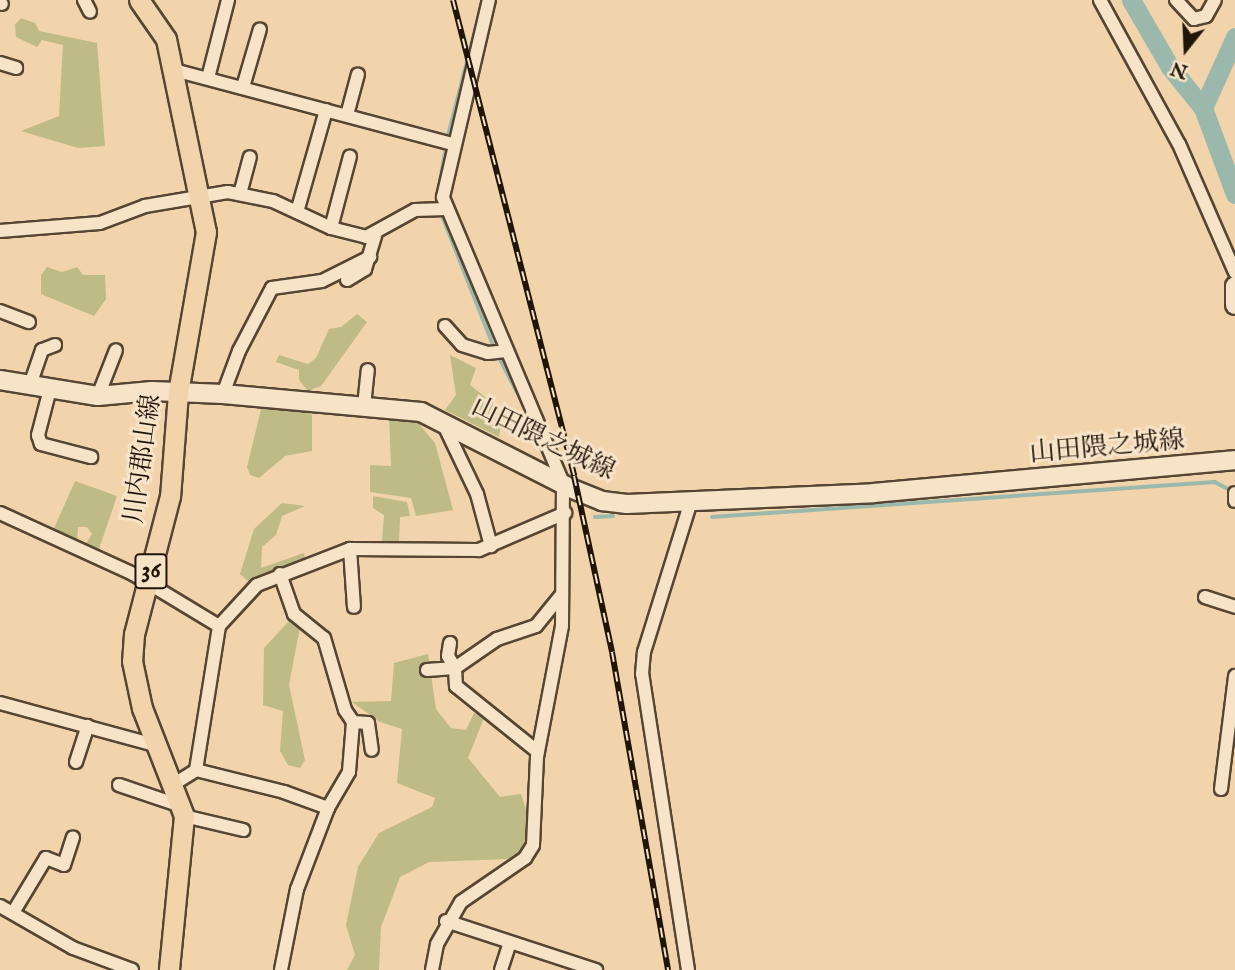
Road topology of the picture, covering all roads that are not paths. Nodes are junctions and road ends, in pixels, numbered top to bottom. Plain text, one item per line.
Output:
1 (138, 0) edge
2 (228, 0) edge
3 (489, 0) edge
4 (1100, 0) edge
5 (1176, 0) edge
6 (1215, 0) edge
7 (260, 29) dead end
8 (0, 64) edge
9 (16, 68) dead end
10 (174, 70) junction
11 (358, 74) dead end
12 (208, 78) junction
13 (243, 87) junction
14 (326, 110) junction
15 (347, 115) junction
16 (448, 143) junction
17 (350, 156) dead end
18 (250, 157) dead end
19 (240, 194) junction
20 (197, 196) junction
21 (446, 209) junction
22 (297, 212) junction
23 (331, 228) junction
24 (0, 231) edge
25 (375, 236) junction
26 (370, 257) junction
27 (1235, 272) edge
28 (347, 280) dead end
29 (1235, 286) edge
30 (1235, 304) edge
31 (0, 311) edge
32 (29, 323) dead end
33 (445, 326) dead end
34 (55, 345) dead end
35 (116, 350) dead end
36 (500, 352) junction
37 (368, 370) dead end
38 (0, 380) edge
39 (30, 385) junction
40 (50, 389) junction
41 (178, 393) junction
42 (223, 394) junction
43 (98, 396) junction
44 (364, 406) junction
45 (441, 420) junction
46 (91, 457) dead end
47 (1235, 460) edge
48 (563, 483) junction
49 (1235, 494) edge
50 (1235, 502) edge
51 (690, 504) junction
52 (0, 513) edge
53 (565, 513) junction
54 (491, 546) junction
55 (350, 549) junction
56 (280, 574) junction
57 (148, 583) junction
58 (562, 594) junction
59 (1205, 597) dead end
60 (354, 607) dead end
61 (1235, 607) edge
62 (219, 626) junction
63 (450, 643) dead end
64 (455, 668) junction
65 (427, 670) dead end
66 (1235, 676) edge
67 (0, 703) edge
68 (353, 722) junction
69 (88, 726) junction
70 (158, 746) junction
71 (372, 750) dead end
72 (538, 752) junction
73 (76, 762) dead end
74 (196, 770) junction
75 (119, 785) dead end
76 (174, 785) junction
77 (1221, 789) dead end
78 (328, 808) junction
79 (182, 811) junction
80 (243, 830) dead end
81 (73, 837) dead end
82 (0, 906) edge
83 (14, 911) junction
84 (446, 921) junction
85 (510, 942) junction
86 (569, 966) edge
87 (129, 970) edge
88 (169, 970) edge
89 (281, 970) edge
90 (432, 970) edge
91 (501, 970) edge
92 (596, 970) edge
93 (688, 970) edge

1 - 10 main road, 川内郡山線 / 36
2 - 12 street
3 - 16 street
4 - 27 street
5 - 6 street
7 - 13 street
8 - 9 street
10 - 12 street
10 - 20 main road, 川内郡山線 / 36
11 - 15 street
12 - 13 street
13 - 14 street
14 - 15 street
14 - 22 street
15 - 16 street
16 - 21 street
17 - 23 street
18 - 19 street
19 - 20 street
19 - 22 street
20 - 24 street
20 - 41 main road, 川内郡山線 / 36
21 - 25 street
21 - 36 street
22 - 23 street
23 - 25 street
25 - 26 street
26 - 28 street
26 - 42 street
29 - 30 main road
31 - 32 street
33 - 36 street
34 - 39 street
35 - 43 street
36 - 48 street
37 - 44 street
38 - 39 main road, 山田隈之城線
39 - 40 main road, 山田隈之城線
40 - 43 main road, 山田隈之城線
40 - 46 street
41 - 42 main road, 山田隈之城線
41 - 43 main road, 山田隈之城線
41 - 57 main road, 川内郡山線 / 36
42 - 44 main road, 山田隈之城線
44 - 45 main road, 山田隈之城線
45 - 48 main road, 山田隈之城線
45 - 54 street
47 - 51 main road, 山田隈之城線
48 - 51 main road, 山田隈之城線
48 - 53 street
49 - 50 street
51 - 93 street
52 - 57 street
53 - 54 street
53 - 58 street
54 - 55 street
55 - 56 street
55 - 60 street
56 - 62 street
56 - 68 street
57 - 62 street
57 - 70 main road, 川内郡山線 / 36
58 - 64 street
58 - 72 street
59 - 61 street
62 - 74 street
63 - 64 street
64 - 65 street
64 - 72 street
66 - 77 street
67 - 69 street
68 - 71 street
68 - 78 street
69 - 70 street
69 - 73 street
70 - 76 main road, 川内郡山線 / 36
72 - 84 street
74 - 76 street
74 - 78 street
75 - 79 street
76 - 79 main road, 川内郡山線 / 36
78 - 89 street
79 - 80 street
79 - 88 main road, 川内郡山線 / 36
81 - 83 street
82 - 83 street
83 - 87 street
84 - 85 street
84 - 90 street
85 - 86 street
85 - 91 street
86 - 92 street

